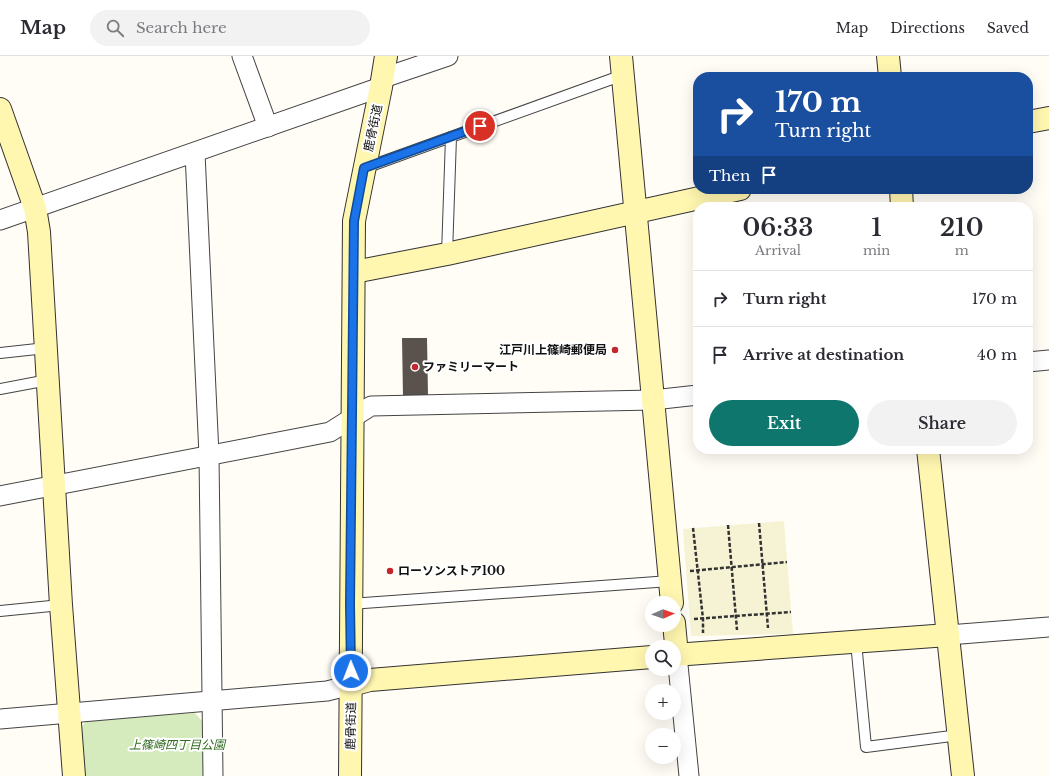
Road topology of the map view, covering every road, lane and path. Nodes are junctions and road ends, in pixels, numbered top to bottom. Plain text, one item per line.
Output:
1 (242, 56) edge
2 (386, 56) edge
3 (448, 56) edge
4 (888, 56) edge
5 (622, 66) edge
6 (890, 72) edge
7 (382, 83) junction
8 (0, 109) edge
9 (1049, 118) edge
10 (1033, 121) edge
11 (268, 127) junction
12 (451, 137) junction
13 (195, 153) junction
14 (364, 168) junction
15 (718, 194) edge
16 (35, 208) junction
17 (636, 213) junction
18 (0, 220) edge
19 (447, 254) junction
20 (354, 272) junction
21 (46, 348) junction
22 (0, 353) edge
23 (1049, 360) edge
24 (1033, 362) edge
25 (48, 380) junction
26 (0, 389) edge
27 (693, 396) edge
28 (653, 400) junction
29 (352, 418) junction
30 (929, 454) edge
31 (209, 455) junction
32 (54, 486) junction
33 (0, 496) edge
34 (759, 523) dead end
35 (728, 525) dead end
36 (694, 528) dead end
37 (787, 562) dead end
38 (763, 564) junction
39 (731, 567) junction
40 (698, 570) junction
41 (678, 576) junction
42 (674, 596) edge
43 (350, 604) junction
44 (61, 606) junction
45 (0, 611) edge
46 (791, 612) dead end
47 (766, 614) junction
48 (735, 616) junction
49 (703, 619) junction
50 (682, 621) edge
51 (1049, 627) edge
52 (738, 635) dead end
53 (768, 635) dead end
54 (948, 635) junction
55 (703, 636) dead end
56 (678, 640) edge
57 (856, 642) junction
58 (681, 655) edge
59 (645, 658) edge
60 (677, 676) edge
61 (351, 685) junction
62 (213, 701) junction
63 (70, 713) junction
64 (0, 718) edge
65 (959, 735) junction
66 (74, 776) edge
67 (213, 776) edge
68 (350, 776) edge
69 (689, 776) edge
70 (963, 776) edge

1 - 11 street
2 - 7 street, 鹿骨街道
3 - 7 street
4 - 6 street
5 - 12 lane
5 - 17 street
7 - 11 street
7 - 14 street, 鹿骨街道
8 - 16 street
9 - 10 street
11 - 13 street
12 - 14 lane
12 - 19 lane
13 - 16 street
13 - 31 street
14 - 20 street, 鹿骨街道
15 - 17 street
16 - 18 street
16 - 21 street
17 - 19 street
17 - 28 street
19 - 20 street
20 - 29 street, 鹿骨街道
21 - 22 lane
21 - 25 street
23 - 24 street
25 - 26 lane
25 - 32 street
27 - 28 street
28 - 29 street
28 - 41 street
29 - 31 street
29 - 43 street, 鹿骨街道
30 - 54 street
31 - 32 street
31 - 62 street
32 - 33 street
32 - 44 street
34 - 38 path
35 - 39 path
36 - 40 path
37 - 38 path
38 - 39 path
38 - 47 path
39 - 40 path
39 - 48 path
40 - 41 path
40 - 49 path
41 - 42 street
41 - 43 lane
43 - 61 street, 鹿骨街道
44 - 45 lane
44 - 63 street
46 - 47 path
47 - 48 path
47 - 53 path
48 - 49 path
48 - 52 path
49 - 50 path
49 - 55 path
50 - 56 street
51 - 54 street
54 - 57 street
54 - 65 street
57 - 58 street
57 - 65 lane
59 - 61 street
60 - 69 street
61 - 62 street
61 - 68 street, 鹿骨街道
62 - 63 street
62 - 67 street
63 - 64 street
63 - 66 street
65 - 70 street

